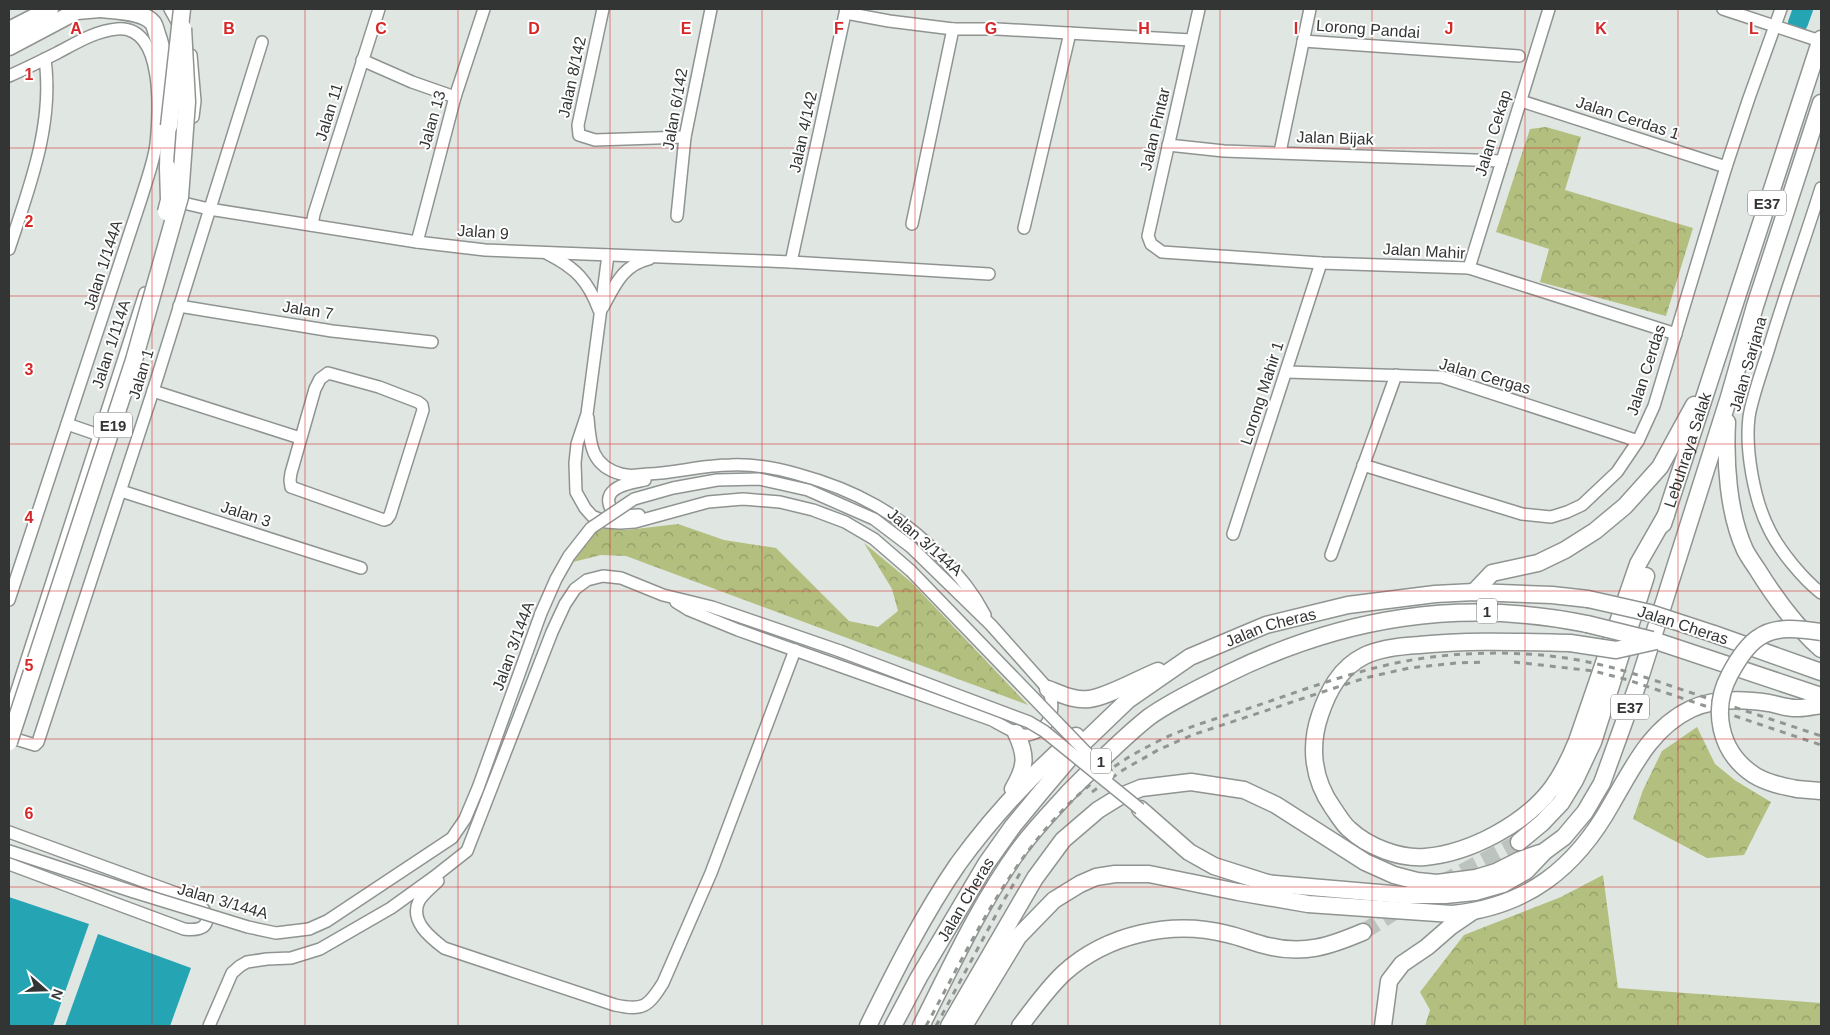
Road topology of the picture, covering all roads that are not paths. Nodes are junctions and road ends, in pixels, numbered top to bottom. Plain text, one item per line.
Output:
1 (50, 9) edge
2 (101, 9) edge
3 (170, 9) edge
4 (174, 9) edge
5 (182, 9) edge
6 (187, 9) edge
7 (379, 9) edge
8 (484, 9) edge
9 (603, 9) edge
10 (711, 9) edge
11 (1199, 9) edge
12 (1310, 9) edge
13 (1549, 9) edge
14 (1723, 9) edge
15 (1781, 9) edge
16 (846, 11) edge
17 (1774, 26) junction
18 (183, 28) junction
19 (953, 29) junction
20 (9, 30) edge
21 (1070, 33) junction
22 (1191, 40) junction
23 (1821, 40) edge
24 (1303, 41) junction
25 (262, 42) dead end
26 (9, 47) edge
27 (1519, 56) dead end
28 (45, 59) junction
29 (362, 60) junction
30 (9, 76) edge
31 (455, 97) junction
32 (1521, 101) junction
33 (1821, 103) edge
34 (169, 126) junction
35 (685, 137) junction
36 (1168, 145) junction
37 (1280, 152) junction
38 (1502, 161) junction
39 (1726, 167) junction
40 (1821, 188) edge
41 (175, 201) junction
42 (209, 209) junction
43 (677, 216) dead end
44 (912, 224) dead end
45 (312, 225) junction
46 (1024, 228) dead end
47 (417, 242) junction
48 (9, 249) edge
49 (544, 252) junction
50 (1162, 252) joint
51 (608, 255) junction
52 (658, 257) junction
53 (791, 262) junction
54 (1321, 263) junction
55 (1468, 268) junction
56 (989, 274) dead end
57 (179, 306) junction
58 (600, 314) junction
59 (1676, 334) junction
60 (432, 342) dead end
61 (1713, 369) junction
62 (1286, 372) junction
63 (1396, 374) junction
64 (152, 391) junction
65 (1729, 397) junction
66 (587, 414) junction
67 (67, 424) junction
68 (99, 435) junction
69 (300, 438) junction
70 (1638, 441) junction
71 (1363, 465) junction
72 (672, 473) junction
73 (121, 491) junction
74 (673, 512) junction
75 (1666, 515) junction
76 (1233, 534) dead end
77 (1331, 555) dead end
78 (360, 568) dead end
79 (1474, 592) junction
80 (1821, 593) edge
81 (663, 595) junction
82 (9, 600) edge
83 (991, 625) junction
84 (1821, 632) edge
85 (1656, 641) junction
86 (1821, 649) edge
87 (795, 650) junction
88 (1190, 657) junction
89 (1821, 672) edge
90 (1048, 689) junction
91 (1821, 696) edge
92 (1128, 700) junction
93 (1821, 705) edge
94 (9, 715) edge
95 (9, 733) edge
96 (1016, 733) junction
97 (9, 737) edge
98 (9, 742) edge
99 (1821, 791) edge
100 (1140, 809) junction
101 (994, 818) junction
102 (9, 832) edge
103 (1519, 842) tunnel mouth
104 (9, 851) edge
105 (467, 851) junction
106 (1545, 851) junction
107 (9, 864) edge
108 (1265, 883) junction
109 (1366, 907) junction
110 (1472, 912) junction
111 (1363, 932) tunnel mouth
112 (209, 1026) edge
113 (868, 1026) edge
114 (893, 1026) edge
115 (921, 1026) edge
116 (949, 1026) edge
117 (964, 1026) edge
118 (1020, 1026) edge
119 (1383, 1026) edge

1 - 20 highway
2 - 26 highway
2 - 34 highway, bridge
3 - 41 street, Jalan 1/114A
4 - 18 highway, bridge
5 - 34 highway, E19, bridge
6 - 18 highway, E19
7 - 29 street, Jalan 11
8 - 31 street, Jalan 13
9 - 35 street, Jalan 8/142
10 - 35 street, Jalan 6/142
11 - 22 street, Jalan Pintar
12 - 24 street
13 - 32 street, Jalan Cekap
14 - 17 street
15 - 17 street, Jalan Cerdas
16 - 19 street
16 - 53 street, Jalan 4/142
17 - 23 street
17 - 39 street, Jalan Cerdas
18 - 98 highway, E19, bridge
19 - 21 street
19 - 44 street
21 - 22 street
21 - 46 street
22 - 36 street, Jalan Pintar
23 - 61 highway, Lebuhraya Salak / E37
24 - 27 street, Lorong Pandai
24 - 37 street
25 - 42 street, Jalan 1
28 - 30 street, Jalan 1/144A
28 - 48 street
28 - 67 street, Jalan 1/144A
29 - 31 street
29 - 45 street, Jalan 11
31 - 47 street, Jalan 13
32 - 38 street, Jalan Cekap
32 - 39 street, Jalan Cerdas 1
33 - 65 highway, Lebuhraya Salak / E37
34 - 95 highway, E19, bridge
35 - 43 street, Jalan 6/142
36 - 37 street, Jalan Bijak
36 - 50 street, Jalan Pintar
37 - 38 street, Jalan Bijak
38 - 55 street, Jalan Cekap
39 - 59 street, Jalan Cerdas
40 - 80 street, Jalan Sarjana
41 - 42 street, Jalan 9
41 - 68 street, Jalan 1/114A
42 - 45 street, Jalan 9
42 - 57 street, Jalan 1
45 - 47 street, Jalan 9
47 - 49 street, Jalan 9
49 - 51 street, Jalan 9
49 - 58 street
50 - 54 street, Jalan Mahir
51 - 52 street, Jalan 9
51 - 58 street
52 - 53 street, Jalan 9
52 - 58 street
53 - 56 street, Jalan 9
54 - 55 street, Jalan Mahir
54 - 62 street, Lorong Mahir 1
55 - 59 street, Jalan Mahir
57 - 60 street, Jalan 7
57 - 64 street, Jalan 1
58 - 66 street
59 - 70 street, Jalan Cerdas
61 - 75 highway, Lebuhraya Salak / E37
61 - 79 highway
62 - 63 street, Jalan Cergas
62 - 76 street, Lorong Mahir 1
63 - 70 street, Jalan Cergas
63 - 71 street
64 - 69 street
64 - 73 street, Jalan 1
65 - 86 highway
65 - 106 highway, Lebuhraya Salak / E37
66 - 72 street
66 - 74 street
67 - 68 street
67 - 82 street, Jalan 1/144A
68 - 94 street, Jalan 1/114A
69 - 69 street
70 - 71 street, Jalan Cerdas
71 - 77 street
72 - 74 street
72 - 83 street
73 - 78 street, Jalan 3
73 - 97 street, Jalan 1
74 - 100 street, bridge
75 - 85 highway, bridge
75 - 103 highway, Lebuhraya Salak / E37
79 - 88 highway, Jalan Cheras / 1
79 - 89 highway, Jalan Cheras / 1, bridge
81 - 87 street, Jalan 3/144A
81 - 100 street, Jalan 3/144A, bridge
81 - 105 street, Jalan 3/144A
83 - 90 street, Jalan 3/144A
83 - 104 street, Jalan 3/144A, bridge
84 - 99 highway, bridge
85 - 91 highway, Jalan Cheras / 1
85 - 115 highway, Jalan Cheras / 1, bridge
87 - 96 street, Jalan 3/144A
87 - 105 street
88 - 90 highway
88 - 92 highway, Jalan Cheras / 1
90 - 96 street
92 - 101 highway
92 - 114 highway, Jalan Cheras / 1
93 - 110 highway
96 - 101 highway
100 - 108 highway
101 - 113 highway
102 - 107 street
105 - 112 street, Jalan 3/144A
106 - 108 highway
106 - 116 highway
108 - 109 highway
109 - 110 highway
109 - 117 highway
110 - 119 highway
111 - 118 highway

